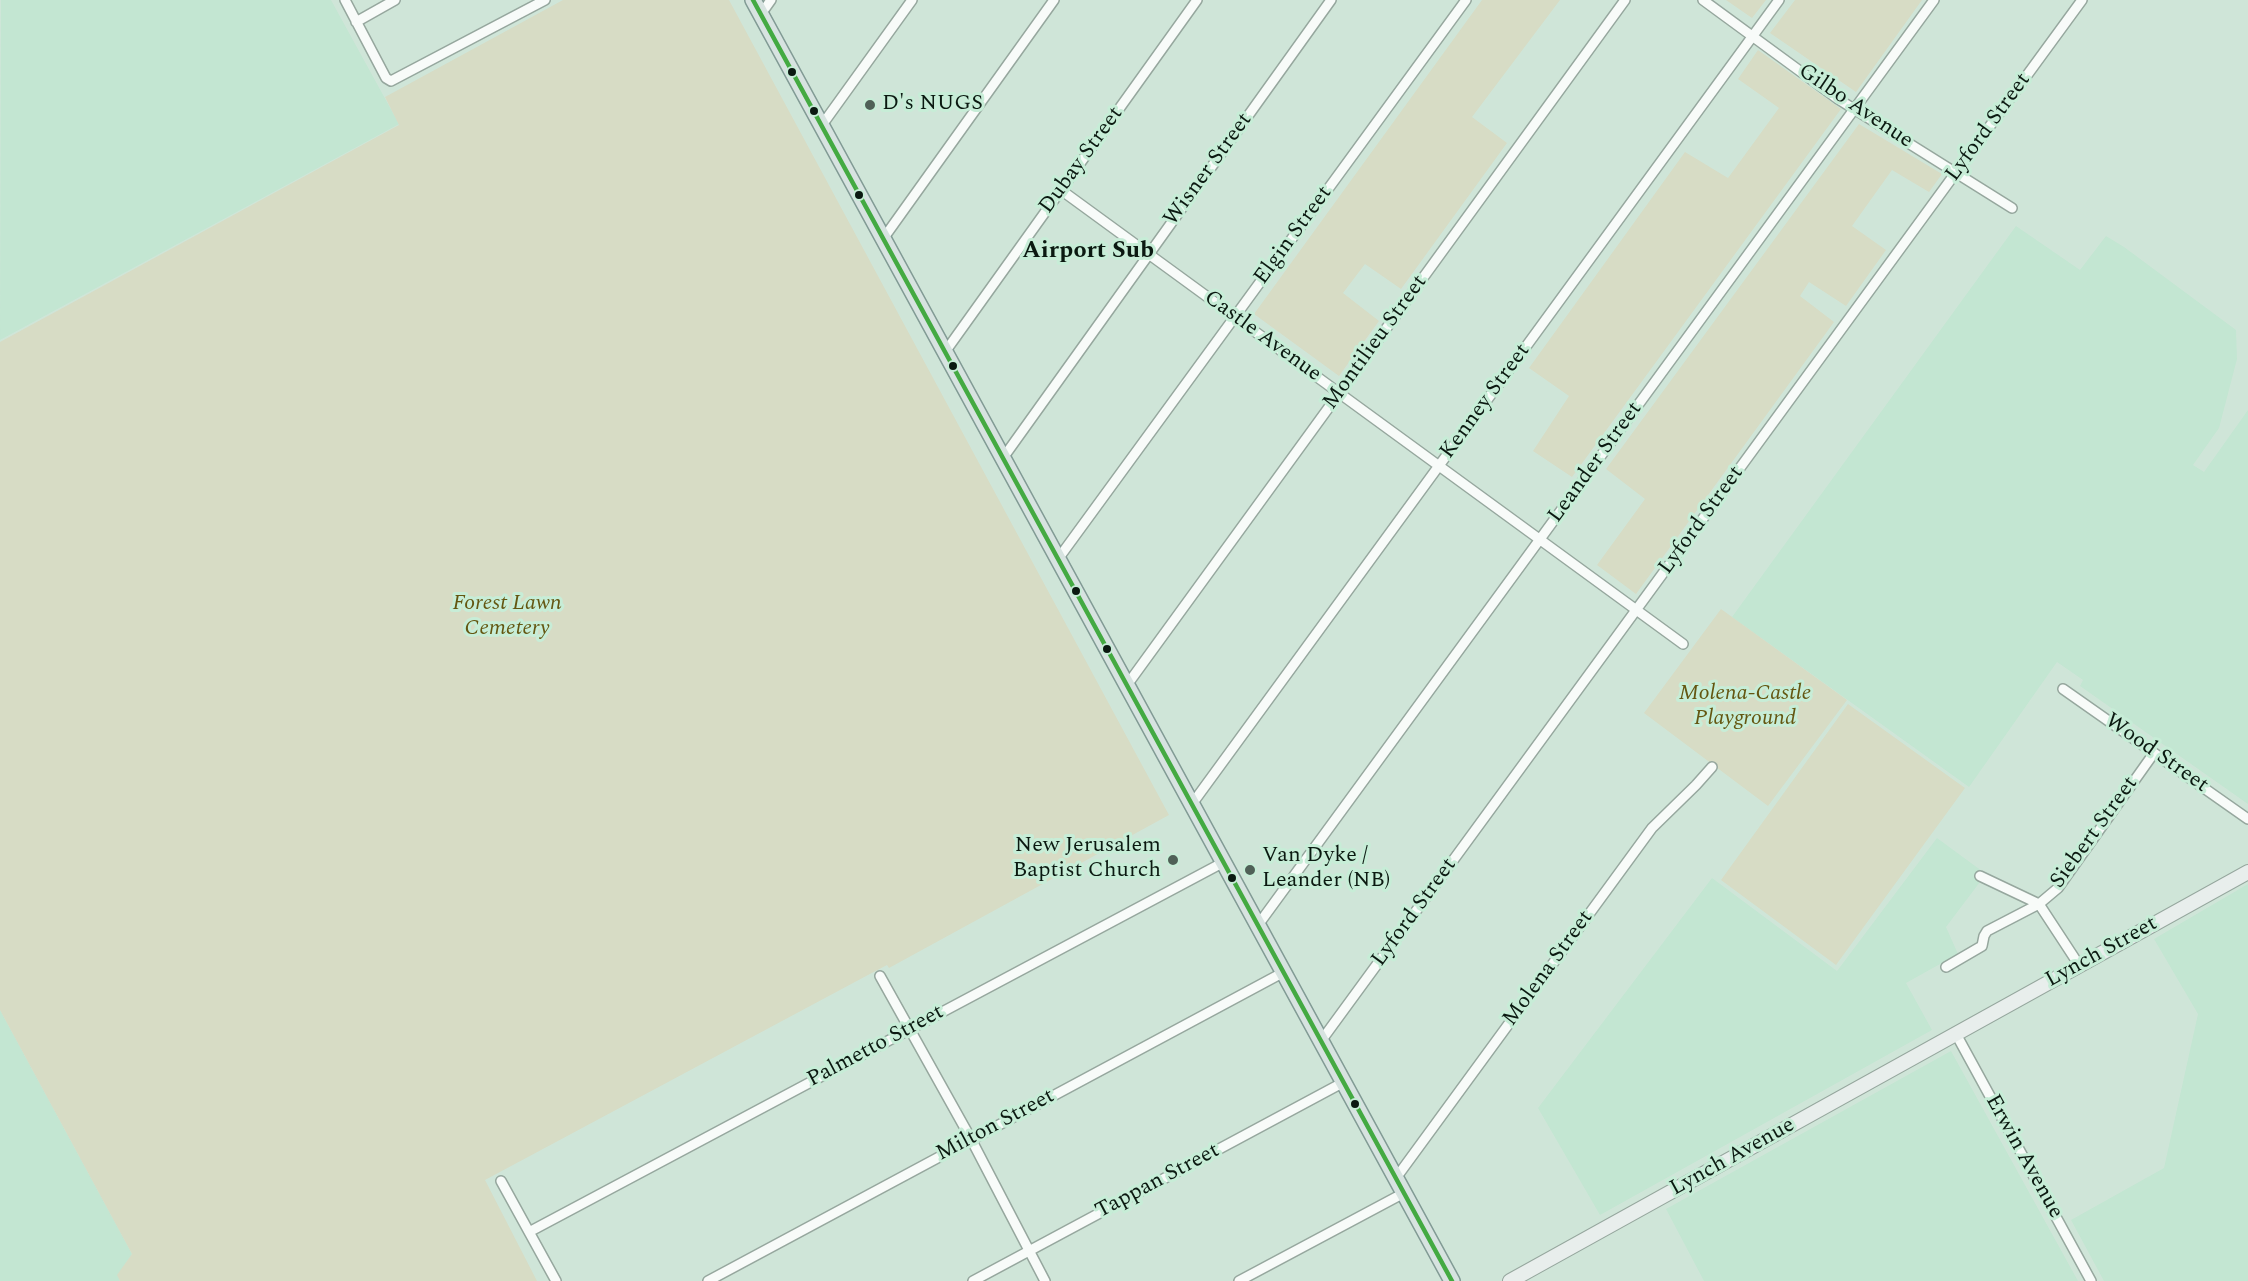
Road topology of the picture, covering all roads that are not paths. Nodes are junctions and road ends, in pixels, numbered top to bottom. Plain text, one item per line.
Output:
1 (345, 0) edge
2 (396, 0) edge
3 (544, 0) edge
4 (753, 0) edge
5 (771, 0) edge
6 (912, 0) edge
7 (1054, 0) edge
8 (1197, 0) edge
9 (1330, 0) edge
10 (1466, 0) edge
11 (1625, 0) edge
12 (1703, 0) edge
13 (1779, 0) edge
14 (1934, 0) edge
15 (2082, 0) edge
16 (761, 14) junction
17 (356, 22) junction
18 (1753, 36) junction
19 (1854, 109) junction
20 (822, 125) junction
21 (1956, 174) junction
22 (1061, 190) junction
23 (2012, 208) dead end
24 (884, 238) junction
25 (1149, 254) junction
26 (1235, 317) junction
27 (945, 352) junction
28 (1339, 393) junction
29 (1003, 458) junction
30 (1439, 466) junction
31 (1540, 540) junction
32 (1058, 559) junction
33 (1637, 611) junction
34 (1683, 644) dead end
35 (1127, 686) junction
36 (2063, 688) dead end
37 (2154, 753) junction
38 (1712, 767) dead end
39 (1192, 804) junction
40 (2248, 819) edge
41 (1224, 862) junction
42 (2248, 872) edge
43 (1980, 876) dead end
44 (2039, 904) junction
45 (1258, 925) junction
46 (2079, 965) junction
47 (1946, 967) dead end
48 (1284, 972) junction
49 (880, 976) dead end
50 (909, 1029) junction
51 (1956, 1034) junction
52 (1321, 1041) junction
53 (1344, 1082) junction
54 (971, 1140) junction
55 (1396, 1178) junction
56 (501, 1181) dead end
57 (1404, 1193) junction
58 (529, 1232) junction
59 (1029, 1251) junction
60 (556, 1281) edge
61 (708, 1281) edge
62 (973, 1281) edge
63 (1045, 1281) edge
64 (1239, 1281) edge
65 (1452, 1281) edge
66 (1510, 1281) edge
67 (2091, 1281) edge

1 - 17 street
2 - 17 street
3 - 17 street
4 - 16 main road
5 - 16 street
6 - 20 street
7 - 24 street
8 - 22 street, Dubay Street
9 - 25 street, Wisner Street
10 - 26 street, Elgin Street
11 - 28 street, Montilieu Street
12 - 18 street, Gilbo Avenue
13 - 18 street, Kenney Street
14 - 19 street, Leander Street
15 - 21 street, Lyford Street
16 - 20 main road
18 - 19 street, Gilbo Avenue
18 - 30 street, Kenney Street
19 - 21 street, Gilbo Avenue
19 - 31 street, Leander Street
20 - 24 main road
21 - 23 street, Gilbo Avenue
21 - 33 street, Lyford Street
22 - 25 street, Castle Avenue
22 - 27 street, Dubay Street
24 - 27 main road
25 - 26 street, Castle Avenue
25 - 29 street, Wisner Street
26 - 28 street, Castle Avenue
26 - 32 street, Elgin Street
27 - 29 main road
28 - 30 street, Castle Avenue
28 - 35 street, Montilieu Street
29 - 32 main road
30 - 31 street, Castle Avenue
30 - 39 street, Kenney Street
31 - 33 street, Castle Avenue
31 - 45 street, Leander Street
32 - 35 main road
33 - 34 street, Castle Avenue
33 - 52 street, Lyford Street
35 - 39 main road
36 - 37 street, Wood Street
37 - 40 street, Wood Street
37 - 44 street, Siebert Street
38 - 55 street, Molena Street
39 - 41 main road
41 - 45 main road
41 - 50 street, Palmetto Street
42 - 46 street, Lynch Street
43 - 44 street
44 - 46 street
44 - 47 street, Siebert Street
45 - 48 main road
46 - 51 street, Lynch Street
48 - 52 main road
48 - 54 street, Milton Street
49 - 50 street
50 - 54 street
50 - 58 street, Palmetto Street
51 - 66 street, Lynch Avenue
51 - 67 street, Erwin Avenue
52 - 53 main road
53 - 55 main road
53 - 59 street, Tappan Street
54 - 59 street
54 - 61 street, Milton Street
55 - 57 main road
56 - 58 street
57 - 64 street
57 - 65 main road
58 - 60 street
59 - 62 street, Tappan Street
59 - 63 street

